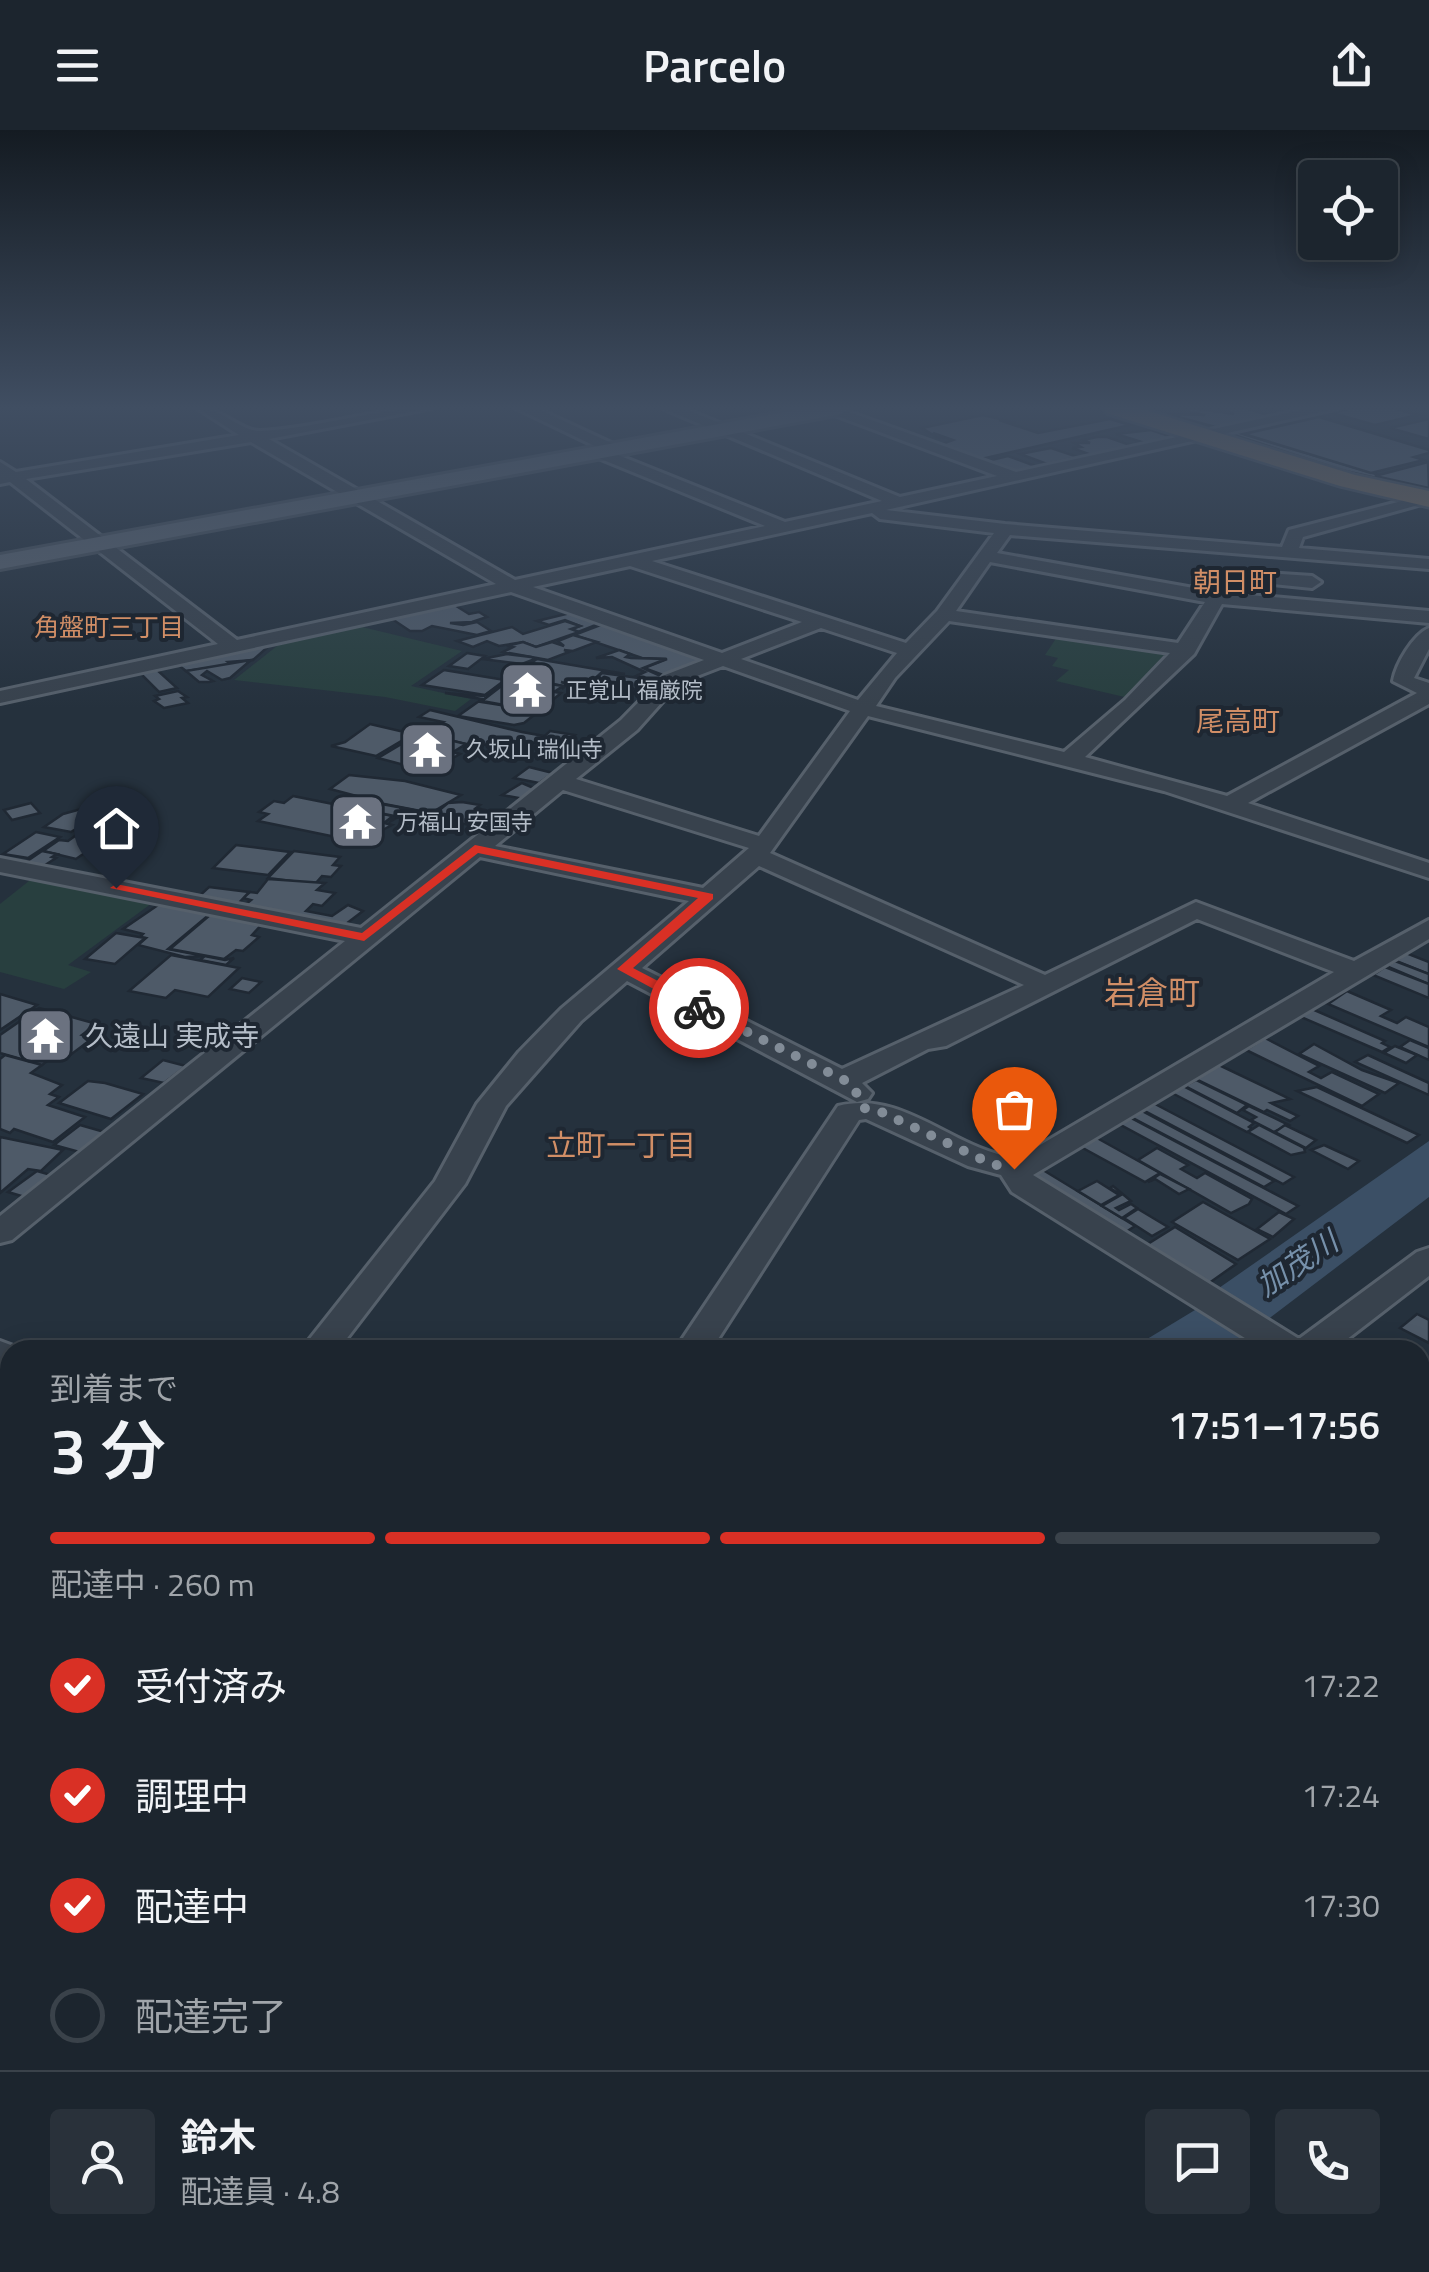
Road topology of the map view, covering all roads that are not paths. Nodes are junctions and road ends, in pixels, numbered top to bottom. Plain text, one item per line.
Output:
1 (49, 508) edge
2 (294, 508) edge
3 (374, 508) edge
4 (739, 508) edge
5 (874, 508) edge
6 (1391, 508) edge
7 (861, 511) junction
8 (786, 528) junction
9 (1006, 529) junction
10 (97, 544) junction
11 (1262, 550) junction
12 (1288, 552) junction
13 (986, 556) junction
14 (633, 560) junction
15 (0, 562) edge
16 (1429, 564) edge
17 (1250, 577) junction
18 (1312, 582) dead end
19 (513, 586) junction
20 (1216, 598) junction
21 (1240, 600) junction
22 (944, 615) junction
23 (1429, 617) edge
24 (820, 622) junction
25 (1427, 641) edge
26 (233, 646) junction
27 (1187, 650) junction
28 (911, 651) junction
29 (722, 659) junction
30 (1429, 692) edge
31 (0, 697) edge
32 (864, 709) junction
33 (1070, 759) junction
34 (560, 782) junction
35 (1230, 804) junction
36 (475, 849) junction
37 (760, 850) junction
38 (0, 865) edge
39 (1429, 871) edge
40 (708, 896) junction
41 (1429, 928) edge
42 (364, 937) junction
43 (624, 969) junction
44 (1358, 972) junction
45 (1046, 985) junction
46 (844, 1080) junction
47 (864, 1108) junction
48 (1014, 1169) junction
49 (0, 1233) edge
50 (1429, 1259) edge
51 (327, 1340) edge
52 (700, 1340) edge
53 (1275, 1340) edge
54 (1322, 1340) edge

1 - 10 street
2 - 10 main road
3 - 19 street
4 - 8 street
5 - 7 street
6 - 12 street
7 - 8 street
7 - 9 street
8 - 14 street
9 - 11 street
9 - 13 street
10 - 15 main road
10 - 26 street
11 - 12 street
11 - 17 street
12 - 16 street
13 - 20 street
13 - 22 street
14 - 19 street
14 - 24 street
17 - 18 street
17 - 21 street
19 - 26 street
19 - 29 street
20 - 21 street
20 - 27 street
21 - 23 street
22 - 27 street
22 - 28 street
24 - 28 street
24 - 29 street
25 - 30 street
26 - 31 street
27 - 33 street
28 - 32 street
29 - 32 street
29 - 34 street
30 - 35 street
32 - 33 street
32 - 37 street
33 - 35 street
34 - 36 street
34 - 37 street
35 - 39 street
36 - 40 street
36 - 42 street
37 - 40 street
37 - 45 street
38 - 42 street
40 - 43 street
41 - 44 street
42 - 49 street
43 - 46 street
43 - 51 street
44 - 45 street
44 - 48 street
45 - 46 street
46 - 47 street
47 - 48 street
47 - 52 street
48 - 53 street
50 - 54 street

